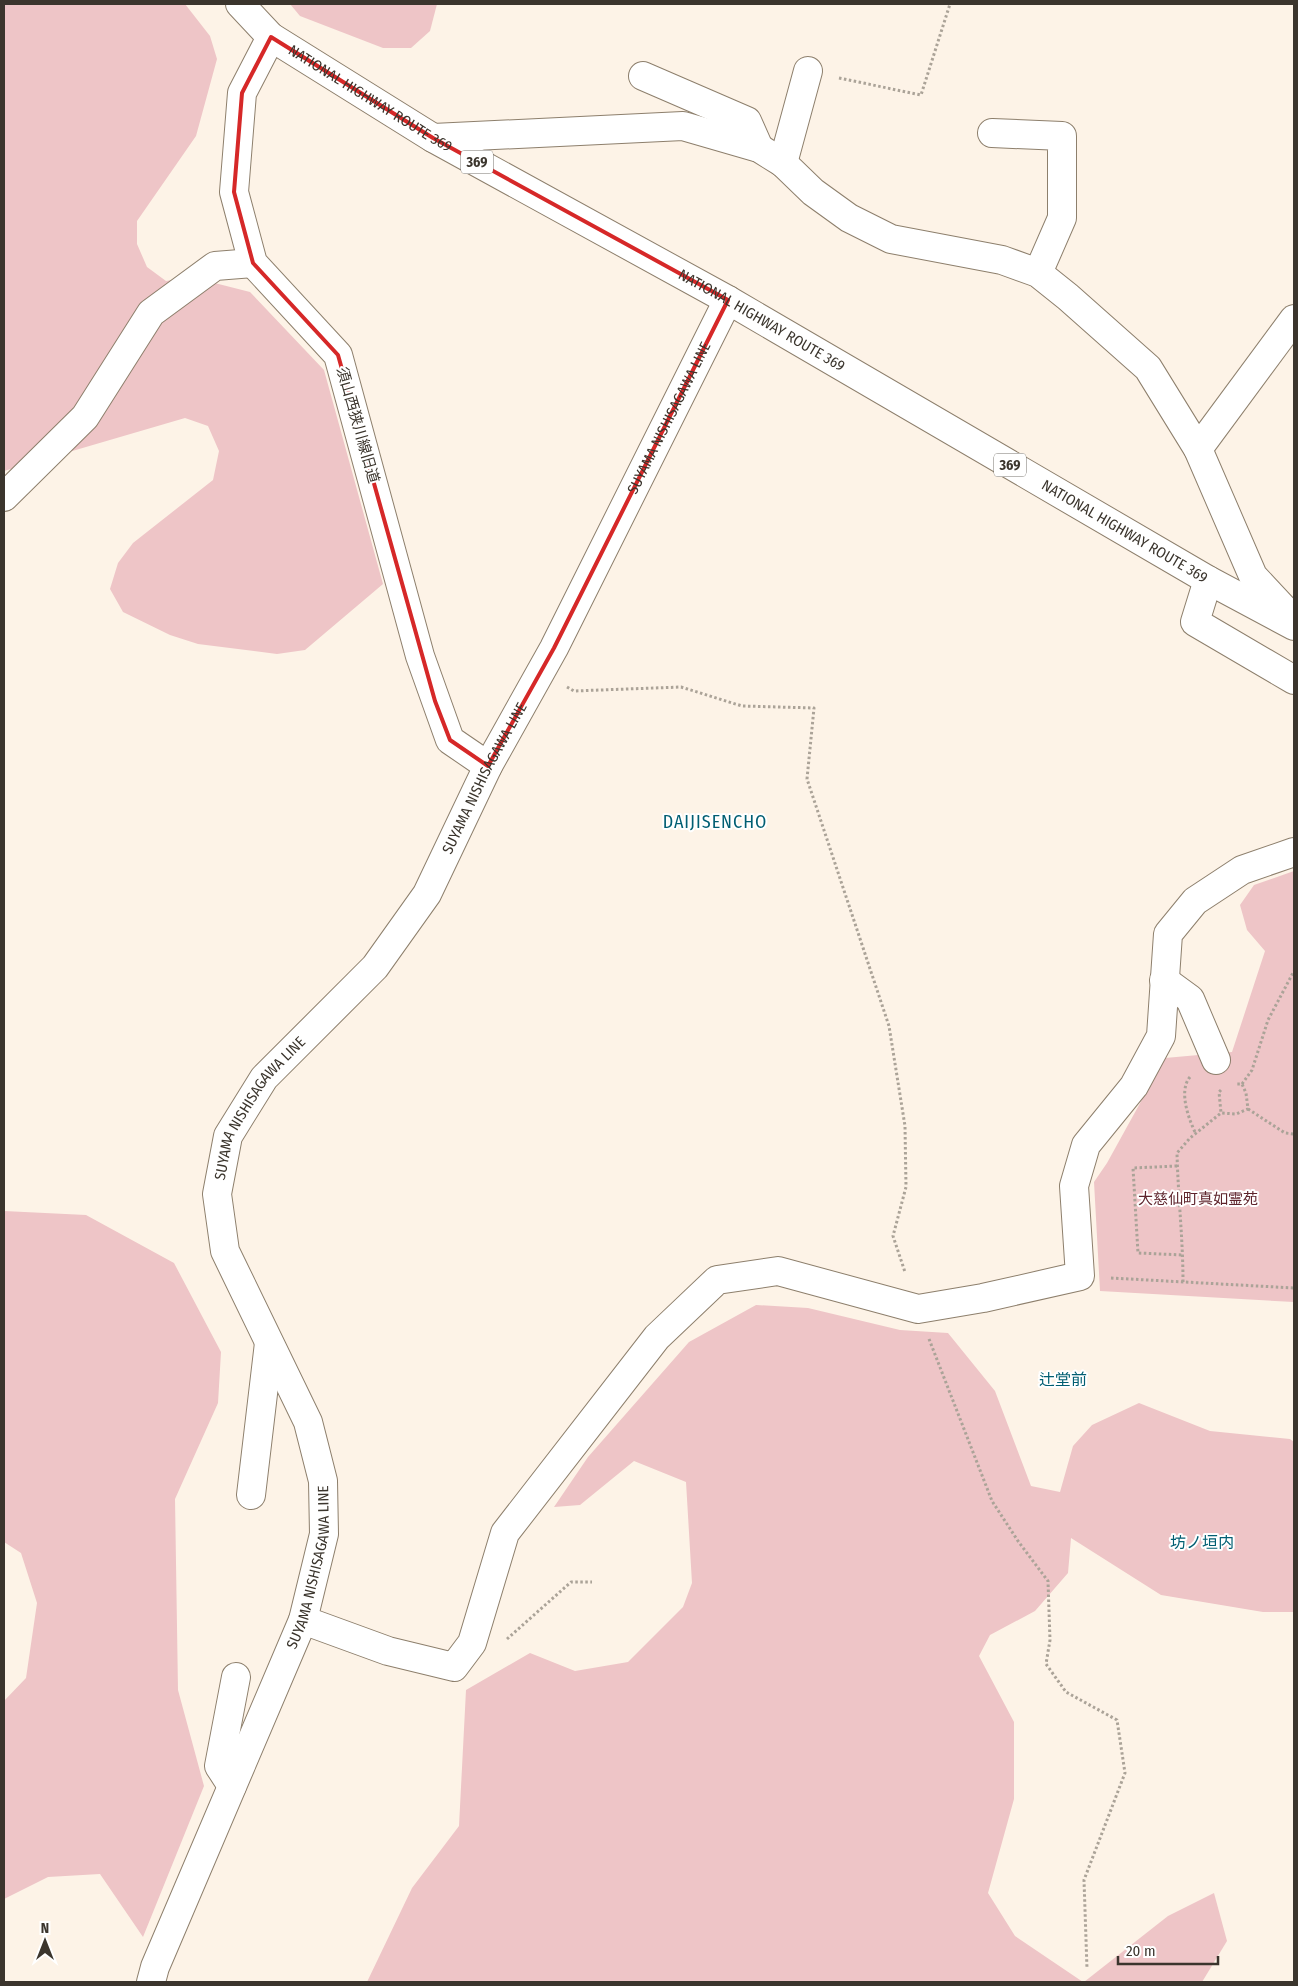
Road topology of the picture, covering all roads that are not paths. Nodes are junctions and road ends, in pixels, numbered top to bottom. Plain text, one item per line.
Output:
1 (240, 4) edge
2 (271, 37) junction
3 (808, 71) road end
4 (643, 76) dead end
5 (992, 133) dead end
6 (433, 138) junction
7 (759, 148) junction
8 (783, 163) junction
9 (253, 263) junction
10 (1038, 273) junction
11 (728, 300) junction
12 (1294, 319) edge
13 (1198, 448) junction
14 (4, 497) edge
15 (1208, 580) junction
16 (1294, 620) edge
17 (1294, 626) edge
18 (1294, 680) edge
19 (488, 766) junction
20 (1294, 852) edge
21 (1164, 980) junction
22 (1215, 1057) road end
23 (269, 1343) junction
24 (251, 1495) dead end
25 (303, 1620) junction
26 (236, 1677) dead end
27 (232, 1786) junction
28 (150, 1982) edge

1 - 2 main road, NATIONAL HIGHWAY ROUTE 369 / 369
2 - 6 main road, NATIONAL HIGHWAY ROUTE 369 / 369
2 - 9 main road, 須山西狭川線旧道
3 - 8 main road
4 - 7 main road
5 - 10 main road
6 - 7 main road
6 - 11 main road, NATIONAL HIGHWAY ROUTE 369 / 369
7 - 8 main road
8 - 10 main road
9 - 14 main road
9 - 19 main road, 須山西狭川線旧道
10 - 13 main road
11 - 15 main road, NATIONAL HIGHWAY ROUTE 369 / 369
11 - 19 main road, SUYAMA NISHISAGAWA LINE
12 - 13 main road
13 - 16 main road
15 - 17 main road, NATIONAL HIGHWAY ROUTE 369 / 369
15 - 18 main road
19 - 23 main road, SUYAMA NISHISAGAWA LINE
20 - 21 main road
21 - 22 main road
21 - 25 main road
23 - 24 main road
23 - 25 main road, SUYAMA NISHISAGAWA LINE
25 - 27 main road, SUYAMA NISHISAGAWA LINE
26 - 27 main road
27 - 28 main road, SUYAMA NISHISAGAWA LINE

